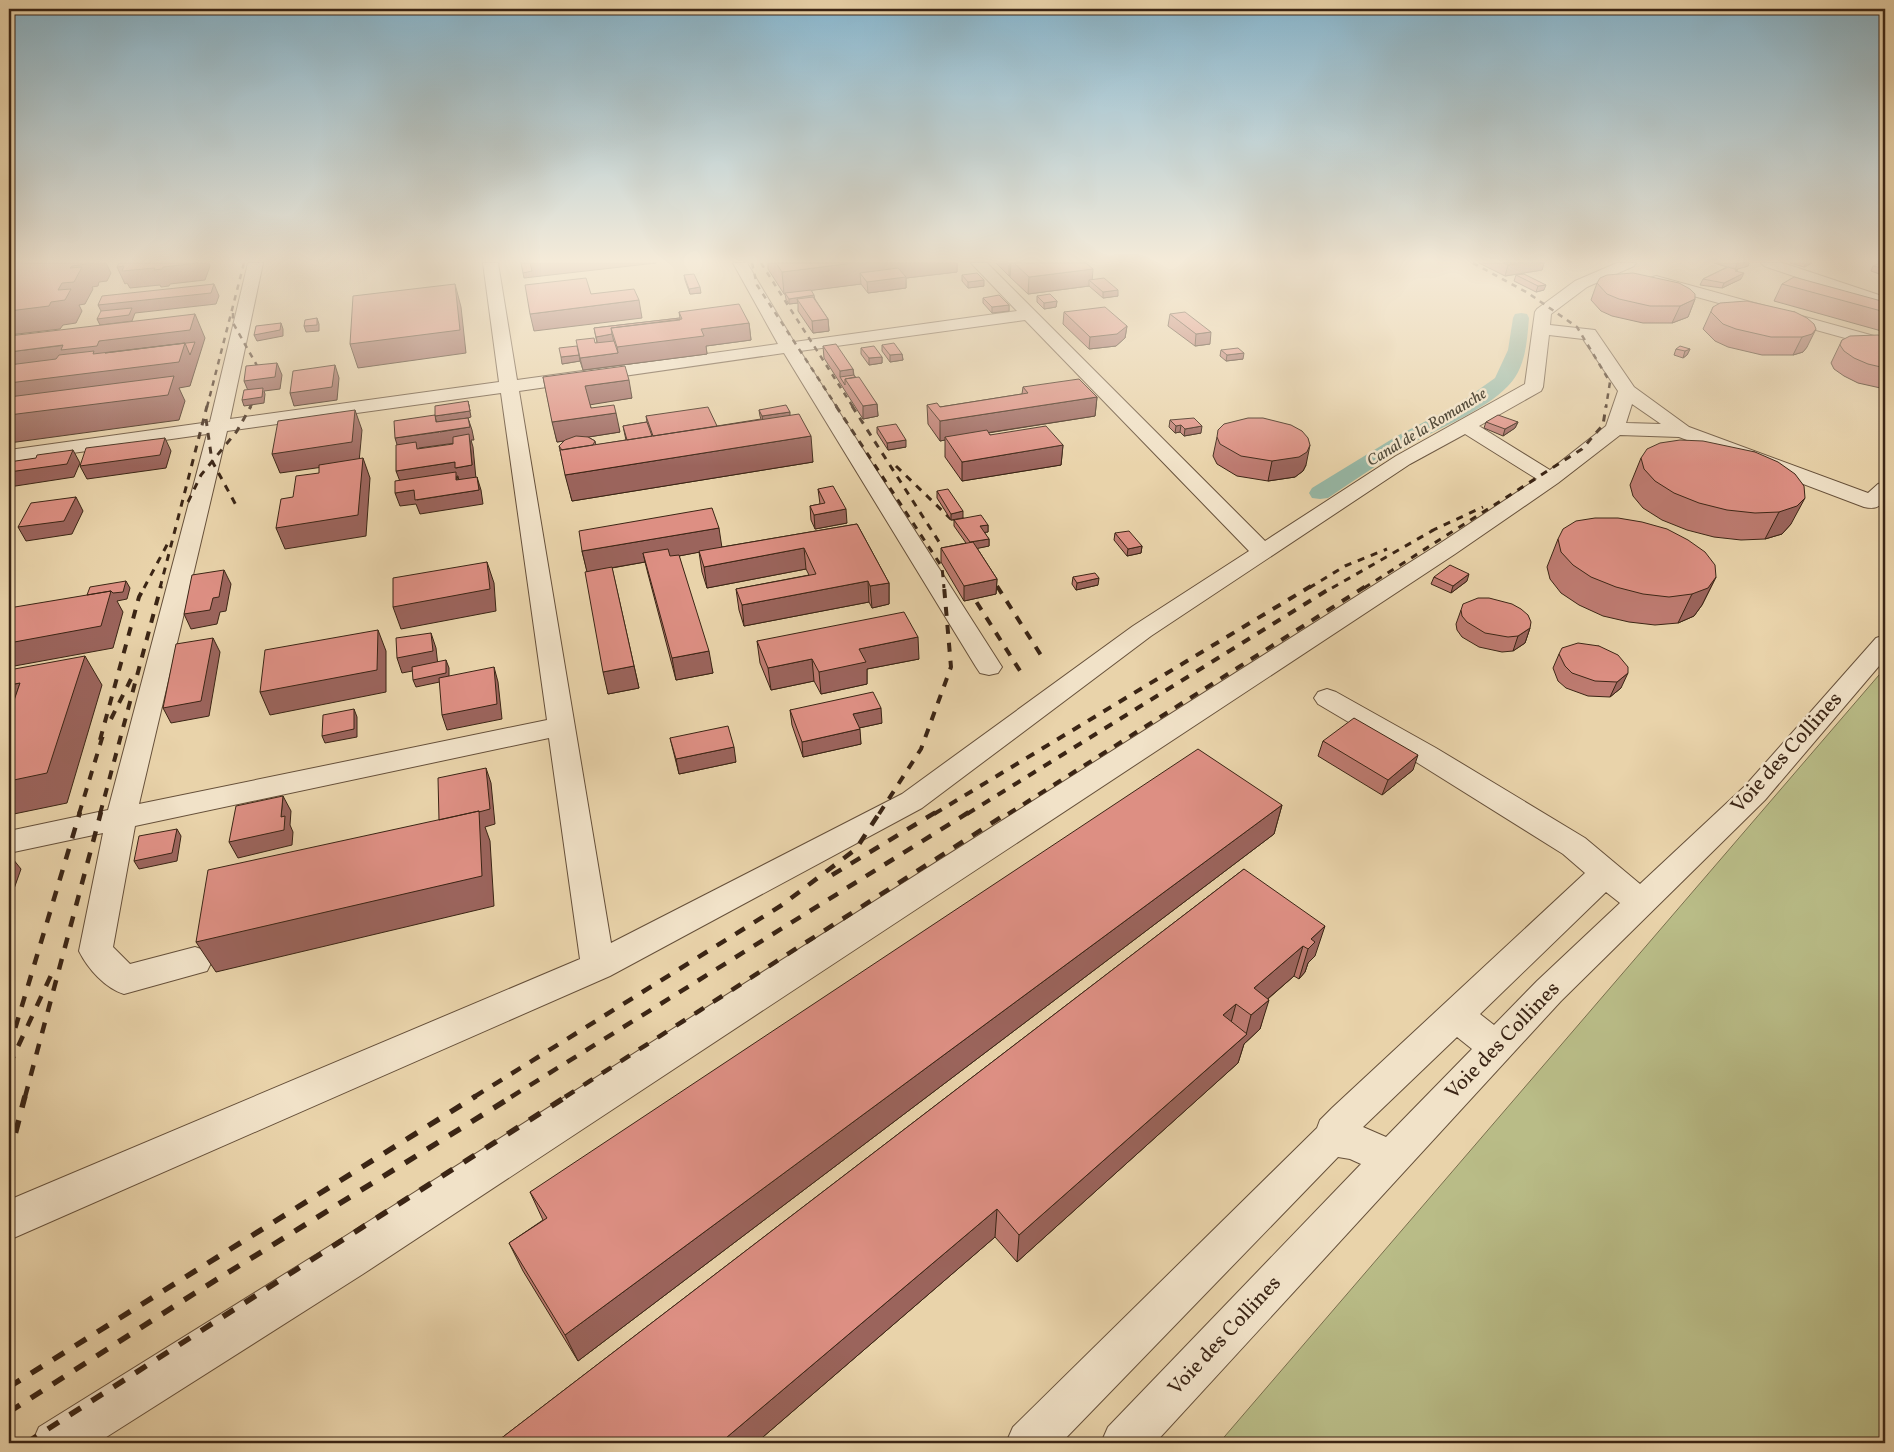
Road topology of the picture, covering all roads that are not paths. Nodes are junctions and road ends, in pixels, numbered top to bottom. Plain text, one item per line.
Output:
1 (240, 331) edge
2 (500, 331) edge
3 (780, 331) edge
4 (911, 331) edge
5 (1046, 331) edge
6 (1541, 331) edge
7 (1558, 331) edge
8 (1840, 331) edge
9 (1885, 344) edge
10 (789, 348) junction
11 (508, 385) junction
12 (1626, 391) junction
13 (219, 426) junction
14 (1466, 426) junction
15 (1615, 429) junction
16 (1682, 431) junction
17 (9, 456) edge
18 (1551, 478) junction
19 (1885, 488) edge
20 (1263, 552) junction
21 (1885, 643) edge
22 (989, 667) dead end
23 (1327, 698) dead end
24 (561, 726) junction
25 (121, 818) junction
26 (9, 842) edge
27 (1606, 873) junction
28 (1641, 903) junction
29 (195, 961) edge
30 (598, 966) junction
31 (1456, 1016) junction
32 (1496, 1047) junction
33 (1331, 1140) junction
34 (1391, 1159) junction
35 (9, 1220) edge
36 (55, 1443) edge
37 (1029, 1443) edge
38 (1124, 1443) edge

1 - 13 street
2 - 11 street
3 - 10 street
4 - 10 street
5 - 20 street
6 - 14 street
7 - 12 street
8 - 9 street
10 - 11 street
10 - 22 street
11 - 13 street
11 - 24 street
12 - 15 street
12 - 16 street
13 - 17 street
13 - 25 street
14 - 18 street
14 - 20 street
15 - 16 street
15 - 18 street
16 - 19 street
18 - 36 street
20 - 30 street
21 - 28 street, Voie des Collines
23 - 27 street
24 - 25 street
24 - 30 street
25 - 26 street
25 - 29 street
27 - 28 street
27 - 31 street
28 - 32 street, Voie des Collines
30 - 35 street
31 - 32 street
31 - 33 street
32 - 34 street, Voie des Collines
33 - 34 street
33 - 37 street
34 - 38 street, Voie des Collines

